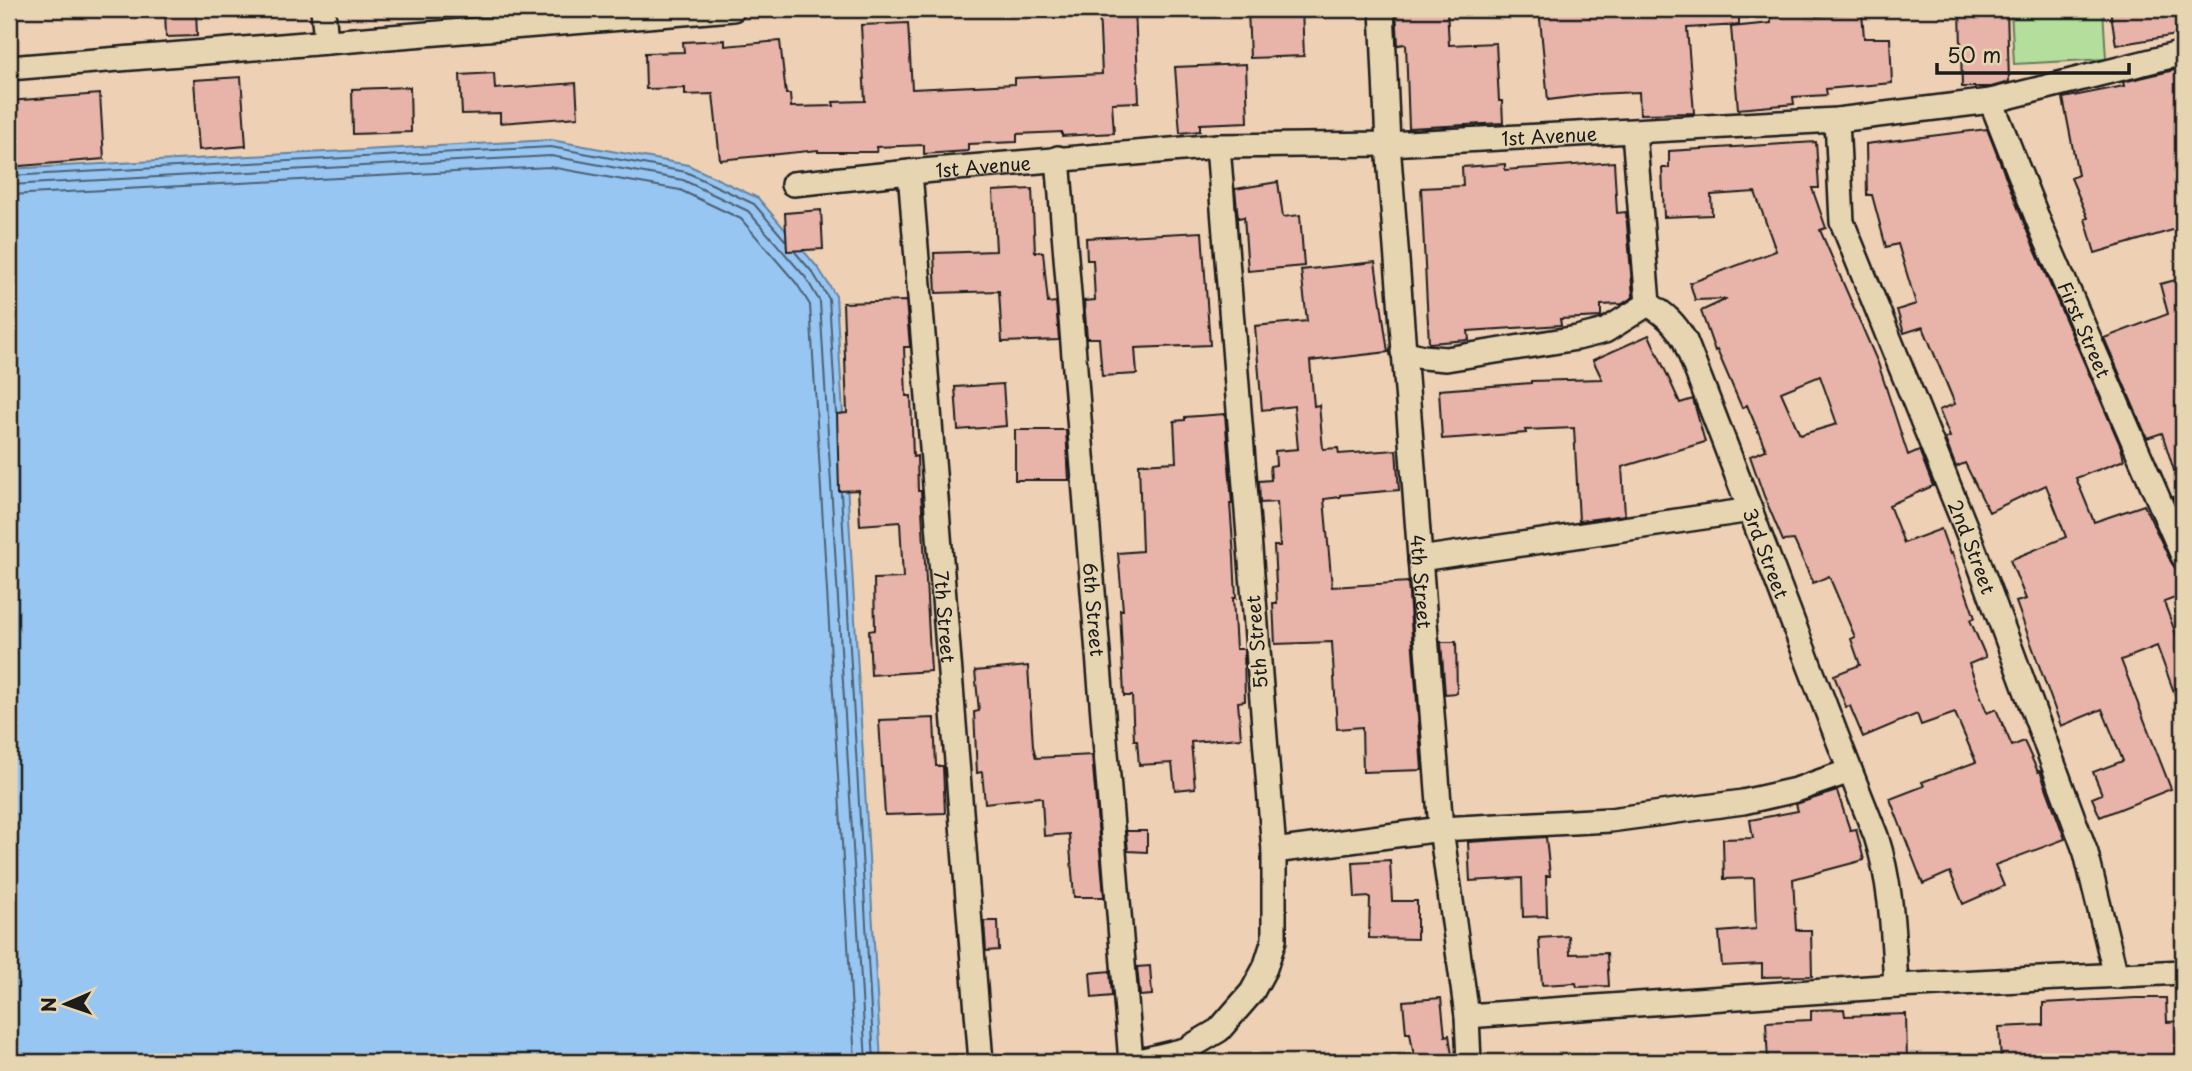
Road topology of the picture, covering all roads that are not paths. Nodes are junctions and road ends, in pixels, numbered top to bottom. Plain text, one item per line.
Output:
1 (323, 9) edge
2 (733, 9) edge
3 (1382, 9) edge
4 (326, 42) junction
5 (2183, 53) edge
6 (9, 68) edge
7 (1991, 100) junction
8 (1837, 120) junction
9 (1634, 132) junction
10 (1388, 144) junction
11 (1217, 146) junction
12 (1058, 158) junction
13 (910, 172) junction
14 (793, 184) dead end
15 (1648, 304) junction
16 (1404, 352) junction
17 (1751, 510) junction
18 (2183, 556) edge
19 (1420, 559) junction
20 (1850, 771) junction
21 (1441, 829) junction
22 (1274, 851) junction
23 (2183, 972) edge
24 (2116, 976) junction
25 (1896, 986) junction
26 (1467, 1016) junction
27 (981, 1062) edge
28 (1133, 1062) edge
29 (1469, 1062) edge

1 - 4 street
2 - 4 street
3 - 10 street, 4th Street
4 - 6 street
5 - 7 street, 1st Avenue
7 - 8 street, 1st Avenue
7 - 18 street, First Street
8 - 9 street, 1st Avenue
8 - 24 street, 2nd Street
9 - 10 street, 1st Avenue
9 - 15 street
10 - 11 street, 1st Avenue
10 - 16 street, 4th Street
11 - 12 street, 1st Avenue
11 - 22 street, 5th Street
12 - 13 street, 1st Avenue
12 - 28 street, 6th Street
13 - 14 street, 1st Avenue
13 - 27 street, 7th Street
15 - 16 street
15 - 17 street, 3rd Street
16 - 19 street, 4th Street
17 - 19 street
17 - 20 street, 3rd Street
19 - 21 street, 4th Street
20 - 21 street
20 - 25 street, 3rd Street
21 - 22 street
21 - 26 street, 4th Street
22 - 28 street, 5th Street
23 - 24 street
24 - 25 street
25 - 26 street
26 - 29 street, 4th Street

